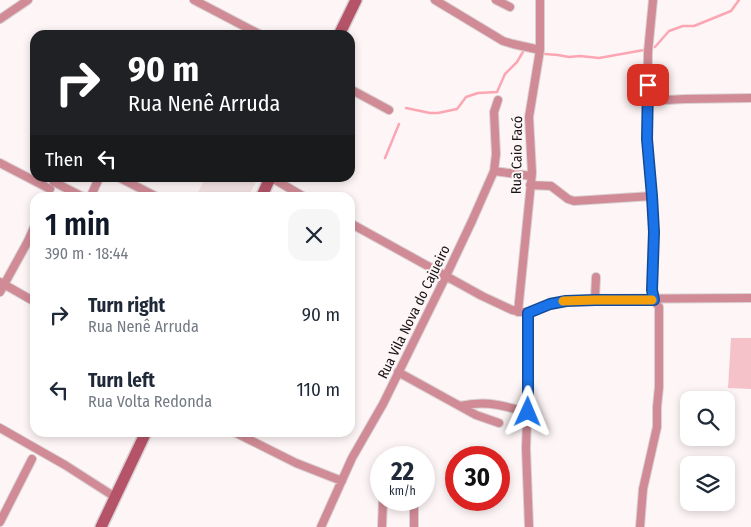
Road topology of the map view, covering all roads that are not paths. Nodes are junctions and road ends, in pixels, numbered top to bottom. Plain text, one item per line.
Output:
1 (28, 0) edge
2 (195, 0) edge
3 (356, 0) edge
4 (436, 0) edge
5 (496, 0) edge
6 (540, 0) edge
7 (653, 0) edge
8 (510, 7) dead end
9 (0, 19) edge
10 (252, 30) edge
11 (341, 30) edge
12 (540, 50) junction
13 (355, 92) edge
14 (751, 98) edge
15 (498, 100) dead end
16 (648, 101) junction
17 (389, 110) dead end
18 (0, 163) edge
19 (494, 171) junction
20 (30, 174) edge
21 (531, 180) junction
22 (128, 182) edge
23 (278, 182) edge
24 (54, 183) edge
25 (73, 192) edge
26 (147, 192) edge
27 (296, 192) edge
28 (652, 196) junction
29 (355, 226) edge
30 (30, 236) edge
31 (446, 276) junction
32 (596, 276) dead end
33 (1, 286) edge
34 (751, 298) edge
35 (30, 300) edge
36 (595, 300) junction
37 (654, 300) junction
38 (518, 312) junction
39 (528, 313) junction
40 (398, 372) junction
41 (460, 406) junction
42 (528, 412) junction
43 (499, 423) dead end
44 (0, 428) edge
45 (144, 437) edge
46 (244, 437) edge
47 (32, 459) dead end
48 (342, 481) junction
49 (115, 497) junction
50 (383, 511) edge
51 (414, 511) edge
52 (0, 522) edge
53 (101, 527) edge
54 (321, 527) edge
55 (382, 527) edge
56 (414, 527) edge
57 (529, 527) edge
58 (640, 527) edge

1 - 9 street
2 - 10 street
3 - 11 street
4 - 12 street
5 - 8 street
6 - 12 street, Rua Caio Facó
7 - 16 street
12 - 21 street, Rua Caio Facó
13 - 17 street
14 - 16 street
15 - 19 street, Rua Vila Nova do Cajueiro
16 - 28 street
18 - 20 street
19 - 21 street
19 - 31 street, Rua Vila Nova do Cajueiro
21 - 28 street
21 - 38 street, Rua Caio Facó
22 - 26 street
23 - 27 street
24 - 25 street
28 - 37 street
29 - 31 street
30 - 33 street
31 - 38 street
31 - 40 street, Rua Vila Nova do Cajueiro
32 - 36 street
33 - 35 street
34 - 37 street
36 - 37 street
36 - 39 street
37 - 58 street
38 - 39 street
39 - 42 street
40 - 41 street
40 - 48 street, Rua Vila Nova do Cajueiro
41 - 42 street
41 - 43 street
42 - 57 street
44 - 49 street
45 - 49 street
46 - 48 street
47 - 52 street
48 - 54 street, Rua Vila Nova do Cajueiro
49 - 53 street
50 - 55 street
51 - 56 street

